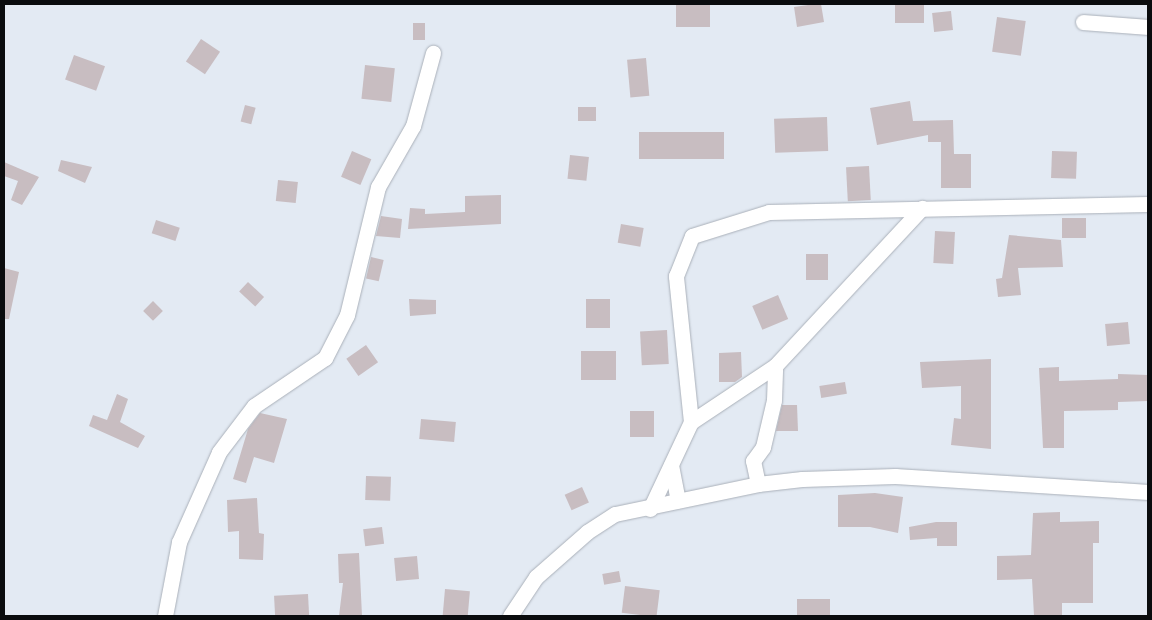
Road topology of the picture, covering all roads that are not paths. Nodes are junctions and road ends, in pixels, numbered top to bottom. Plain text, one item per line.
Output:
1 (1084, 22) dead end
2 (1148, 27) edge
3 (433, 53) dead end
4 (1148, 204) edge
5 (922, 208) junction
6 (775, 366) junction
7 (691, 422) junction
8 (671, 465) junction
9 (758, 484) junction
10 (1148, 492) edge
11 (678, 500) junction
12 (650, 509) junction
13 (165, 616) edge
14 (510, 616) edge

1 - 2 street
3 - 13 street
4 - 5 street
5 - 6 street
5 - 7 street
6 - 7 street
6 - 9 street
7 - 8 street
8 - 11 street
8 - 12 street
9 - 10 street
9 - 11 street
11 - 12 street
12 - 14 street

